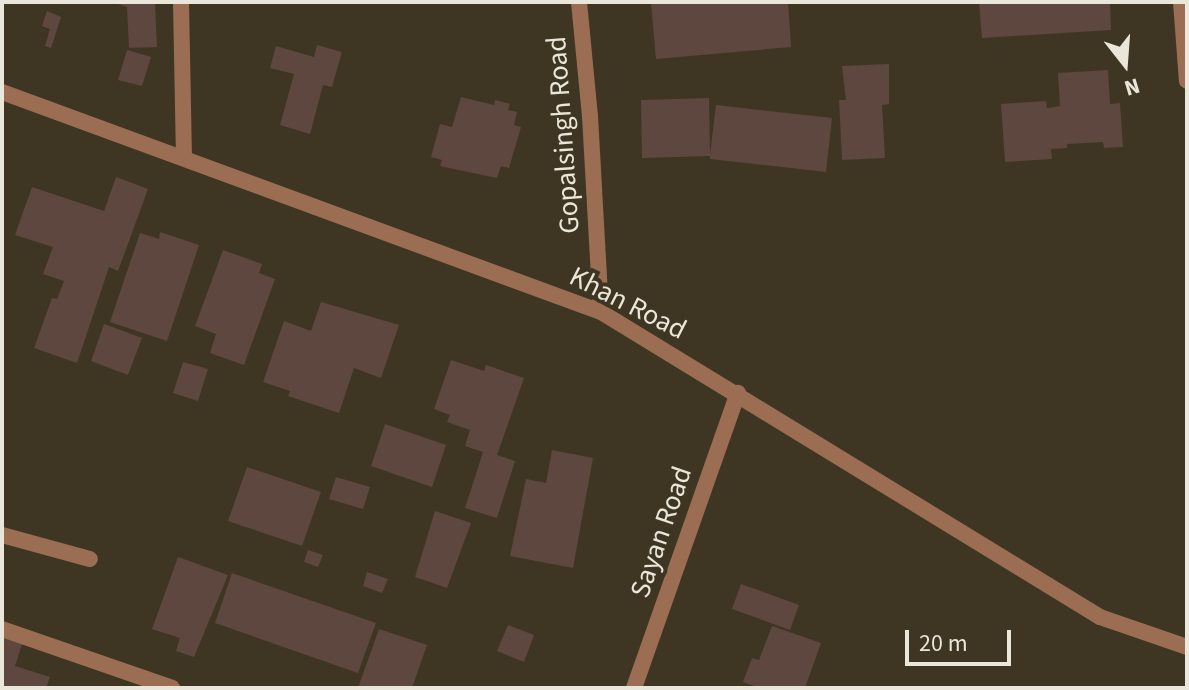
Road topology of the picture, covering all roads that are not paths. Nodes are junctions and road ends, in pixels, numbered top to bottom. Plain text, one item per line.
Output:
1 (181, 2) edge
2 (579, 2) edge
3 (1181, 2) edge
4 (1187, 81) edge
5 (2, 92) edge
6 (184, 157) junction
7 (601, 312) junction
8 (738, 393) junction
9 (2, 535) edge
10 (90, 559) dead end
11 (2, 629) edge
12 (1187, 647) edge
13 (172, 688) edge
14 (634, 688) edge

1 - 6 street
2 - 7 street, Gopalsingh Road
3 - 4 street
5 - 6 street, Khan Road
6 - 7 street, Khan Road
7 - 8 street, Khan Road
8 - 12 street, Khan Road
8 - 14 street, Sayan Road
9 - 10 street
11 - 13 street

